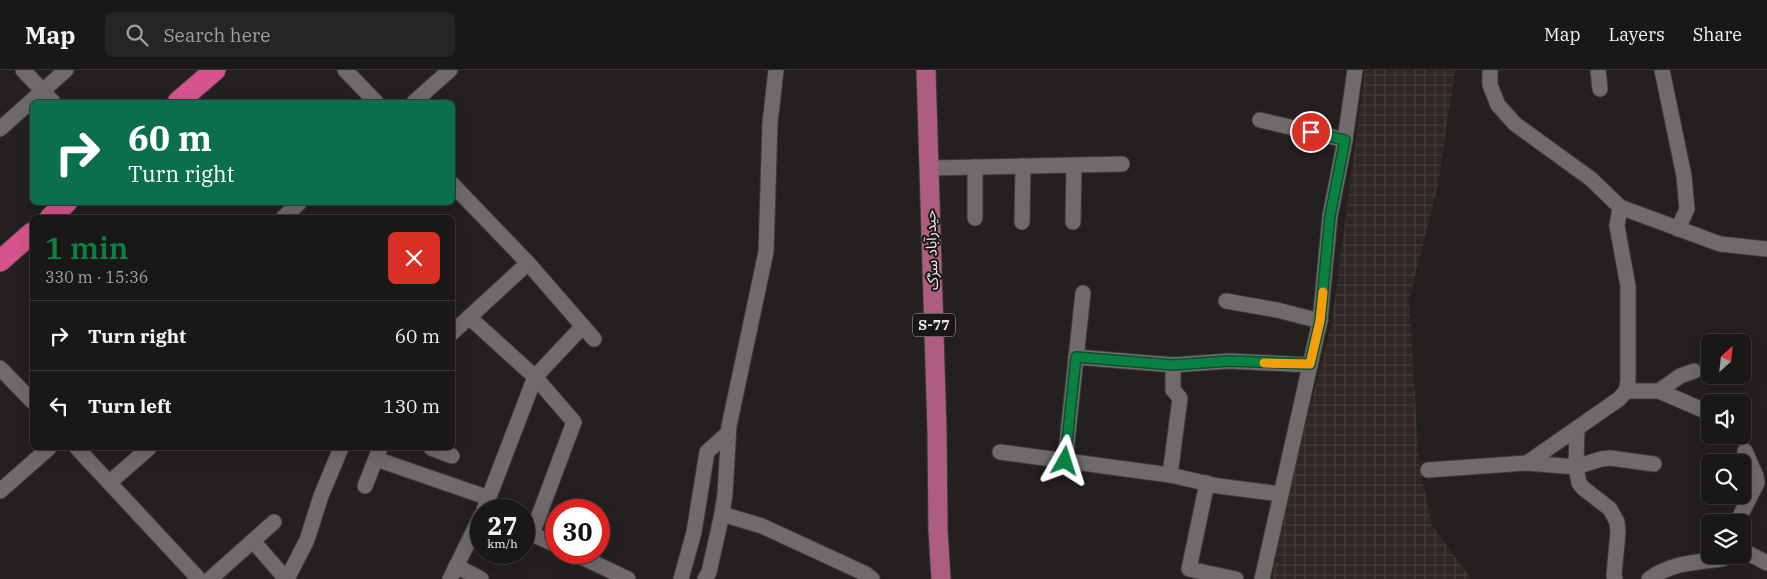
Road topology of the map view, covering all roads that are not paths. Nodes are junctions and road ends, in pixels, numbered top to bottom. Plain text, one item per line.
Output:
1 (23, 70) edge
2 (66, 70) edge
3 (215, 70) edge
4 (345, 70) edge
5 (450, 70) edge
6 (776, 70) edge
7 (926, 70) edge
8 (1355, 70) edge
9 (1490, 70) edge
10 (1598, 70) edge
11 (1662, 70) edge
12 (1600, 89) dead end
13 (42, 91) junction
14 (32, 100) edge
15 (51, 100) edge
16 (180, 100) edge
17 (374, 100) edge
18 (416, 100) edge
19 (30, 102) edge
20 (1260, 120) dead end
21 (0, 128) edge
22 (1345, 140) junction
23 (1122, 164) dead end
24 (1074, 165) junction
25 (1023, 166) junction
26 (975, 167) junction
27 (929, 168) junction
28 (455, 187) edge
29 (64, 205) edge
30 (297, 205) edge
31 (1620, 207) junction
32 (53, 215) edge
33 (286, 215) edge
34 (975, 218) dead end
35 (1022, 222) dead end
36 (1073, 222) dead end
37 (1678, 229) junction
38 (30, 235) edge
39 (1767, 248) edge
40 (0, 261) edge
41 (528, 263) junction
42 (1083, 293) dead end
43 (1226, 301) dead end
44 (469, 317) junction
45 (1320, 321) junction
46 (583, 326) junction
47 (455, 329) edge
48 (594, 339) dead end
49 (1076, 357) junction
50 (1310, 364) junction
51 (1173, 365) junction
52 (0, 368) edge
53 (1694, 371) dead end
54 (535, 377) junction
55 (1626, 391) junction
56 (1659, 392) junction
57 (30, 399) edge
58 (1701, 409) edge
59 (1577, 429) junction
60 (728, 433) junction
61 (47, 450) edge
62 (79, 450) edge
63 (148, 450) edge
64 (340, 450) edge
65 (436, 450) edge
66 (1745, 451) dead end
67 (1000, 452) dead end
68 (378, 453) edge
69 (452, 456) dead end
70 (1065, 461) junction
71 (1528, 463) junction
72 (1654, 464) dead end
73 (1576, 467) junction
74 (1428, 470) dead end
75 (1170, 475) junction
76 (110, 482) junction
77 (1207, 484) junction
78 (365, 486) dead end
79 (0, 491) edge
80 (1281, 494) junction
81 (475, 499) edge
82 (488, 499) edge
83 (722, 514) junction
84 (1740, 514) edge
85 (535, 515) edge
86 (274, 522) dead end
87 (470, 538) edge
88 (253, 541) junction
89 (1751, 555) edge
90 (1701, 561) edge
91 (1767, 563) edge
92 (597, 564) edge
93 (453, 573) edge
94 (200, 579) edge
95 (210, 579) edge
96 (287, 579) edge
97 (481, 579) edge
98 (628, 579) edge
99 (681, 579) edge
100 (705, 579) edge
101 (872, 579) edge
102 (941, 579) edge
103 (1236, 579) edge
104 (1262, 579) edge
105 (1615, 579) edge
106 (1649, 579) edge

1 - 13 street
2 - 13 street
3 - 16 highway
4 - 17 street
5 - 18 street
6 - 60 street
7 - 27 main road, حیدرآباد سڑک / S-77
8 - 22 street
9 - 31 street
10 - 12 street
11 - 37 street
13 - 14 street
13 - 15 street
19 - 21 street
20 - 22 street
22 - 45 street
23 - 24 street
24 - 25 street
24 - 36 street
25 - 26 street
25 - 35 street
26 - 27 street
26 - 34 street
27 - 102 main road, حیدرآباد سڑک / S-77
28 - 41 street
29 - 32 highway
30 - 33 street
31 - 37 street
31 - 55 street
37 - 39 street
38 - 40 highway
41 - 44 street
41 - 46 street
42 - 49 street
43 - 45 street
44 - 47 street
44 - 54 street
45 - 50 street
46 - 48 street
46 - 54 street
49 - 51 street
49 - 70 street
50 - 51 street
50 - 80 street
51 - 75 street
52 - 57 street
53 - 56 street
54 - 82 street
54 - 85 street
55 - 56 street
55 - 59 street
56 - 58 street
59 - 71 street
59 - 73 street
60 - 83 street
60 - 99 street
61 - 79 street
62 - 76 street
63 - 76 street
64 - 96 street
65 - 69 street
66 - 84 street
67 - 70 street
68 - 78 street
68 - 81 street
70 - 75 street
71 - 73 street
71 - 74 street
72 - 73 street
73 - 105 street
75 - 77 street
76 - 94 street
77 - 80 street
77 - 103 street
80 - 104 street
83 - 100 street
83 - 101 street
86 - 88 street
87 - 93 street
88 - 95 street
88 - 96 street
89 - 91 street
90 - 106 street
92 - 98 street
93 - 97 street

